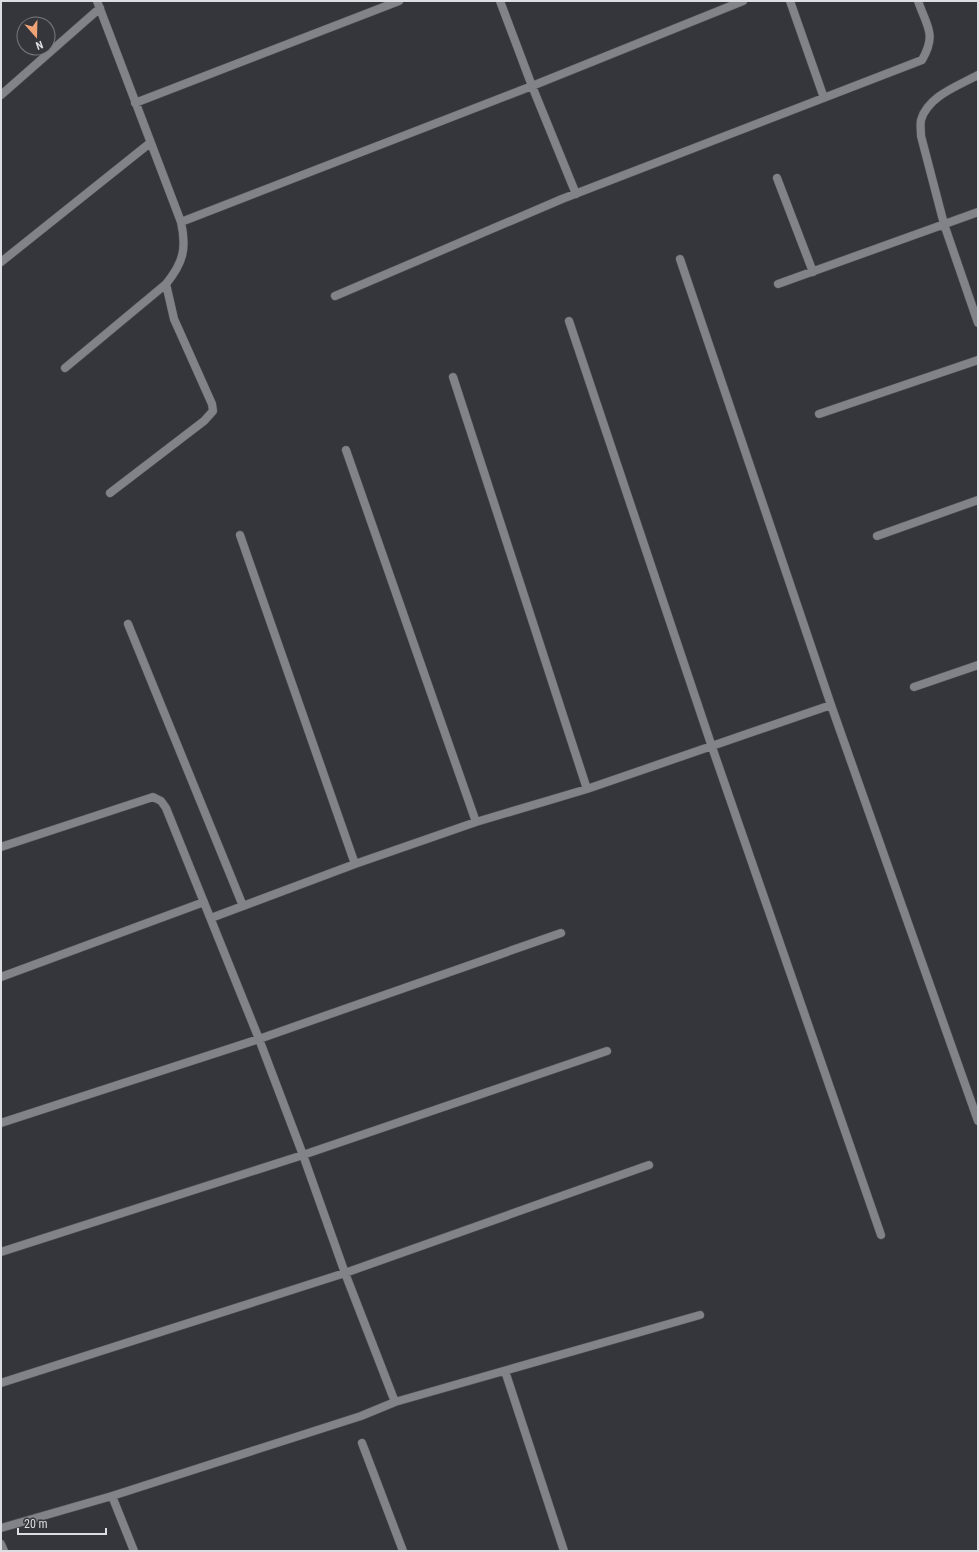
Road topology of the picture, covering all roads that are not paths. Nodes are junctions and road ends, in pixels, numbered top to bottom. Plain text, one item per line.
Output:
1 (399, 1) edge
2 (500, 1) edge
3 (743, 1) edge
4 (790, 1) edge
5 (918, 1) edge
6 (98, 5) edge
7 (978, 75) edge
8 (532, 86) junction
9 (1, 95) edge
10 (824, 98) junction
11 (135, 103) junction
12 (150, 143) junction
13 (777, 178) dead end
14 (576, 194) junction
15 (978, 212) edge
16 (181, 222) junction
17 (944, 224) junction
18 (680, 259) dead end
19 (1, 262) edge
20 (813, 272) junction
21 (166, 284) junction
22 (778, 284) dead end
23 (335, 296) dead end
24 (569, 321) dead end
25 (978, 323) edge
26 (978, 360) edge
27 (65, 368) dead end
28 (453, 377) dead end
29 (819, 414) dead end
30 (346, 450) dead end
31 (110, 493) dead end
32 (978, 500) edge
33 (240, 535) dead end
34 (876, 536) dead end
35 (128, 624) dead end
36 (978, 665) edge
37 (914, 687) dead end
38 (831, 705) junction
39 (712, 747) junction
40 (587, 789) junction
41 (476, 822) junction
42 (1, 847) edge
43 (355, 864) junction
44 (204, 902) junction
45 (243, 906) junction
46 (211, 918) junction
47 (561, 933) dead end
48 (1, 977) edge
49 (258, 1039) junction
50 (607, 1051) dead end
51 (978, 1121) edge
52 (1, 1123) edge
53 (303, 1155) junction
54 (649, 1165) dead end
55 (881, 1235) dead end
56 (1, 1252) edge
57 (345, 1274) junction
58 (700, 1315) dead end
59 (505, 1371) junction
60 (1, 1383) edge
61 (395, 1402) junction
62 (362, 1443) dead end
63 (112, 1496) junction
64 (1, 1528) edge
65 (1, 1544) edge
66 (4, 1551) edge
67 (134, 1551) edge
68 (403, 1551) edge
69 (564, 1551) edge

1 - 11 street
2 - 8 street
3 - 8 street
4 - 10 street
5 - 10 street
6 - 9 street
6 - 11 street
7 - 17 street
8 - 14 street
8 - 16 street
10 - 14 street
11 - 12 street
12 - 16 street
12 - 19 street
13 - 20 street
14 - 23 street
15 - 17 street
16 - 21 street
17 - 20 street
17 - 25 street
18 - 38 street
20 - 22 street
21 - 27 street
21 - 31 street
24 - 39 street
26 - 29 street
28 - 40 street
30 - 41 street
32 - 34 street
33 - 43 street
35 - 45 street
36 - 37 street
38 - 39 street
38 - 51 street
39 - 40 street
39 - 55 street
40 - 41 street
41 - 43 street
42 - 44 street
43 - 45 street
44 - 46 street
44 - 48 street
45 - 46 street
46 - 49 street
47 - 49 street
49 - 52 street
49 - 53 street
50 - 53 street
53 - 56 street
53 - 57 street
54 - 57 street
57 - 60 street
57 - 61 street
58 - 59 street
59 - 61 street
59 - 69 street
61 - 63 street
62 - 68 street
63 - 64 street
63 - 67 street
65 - 66 street

